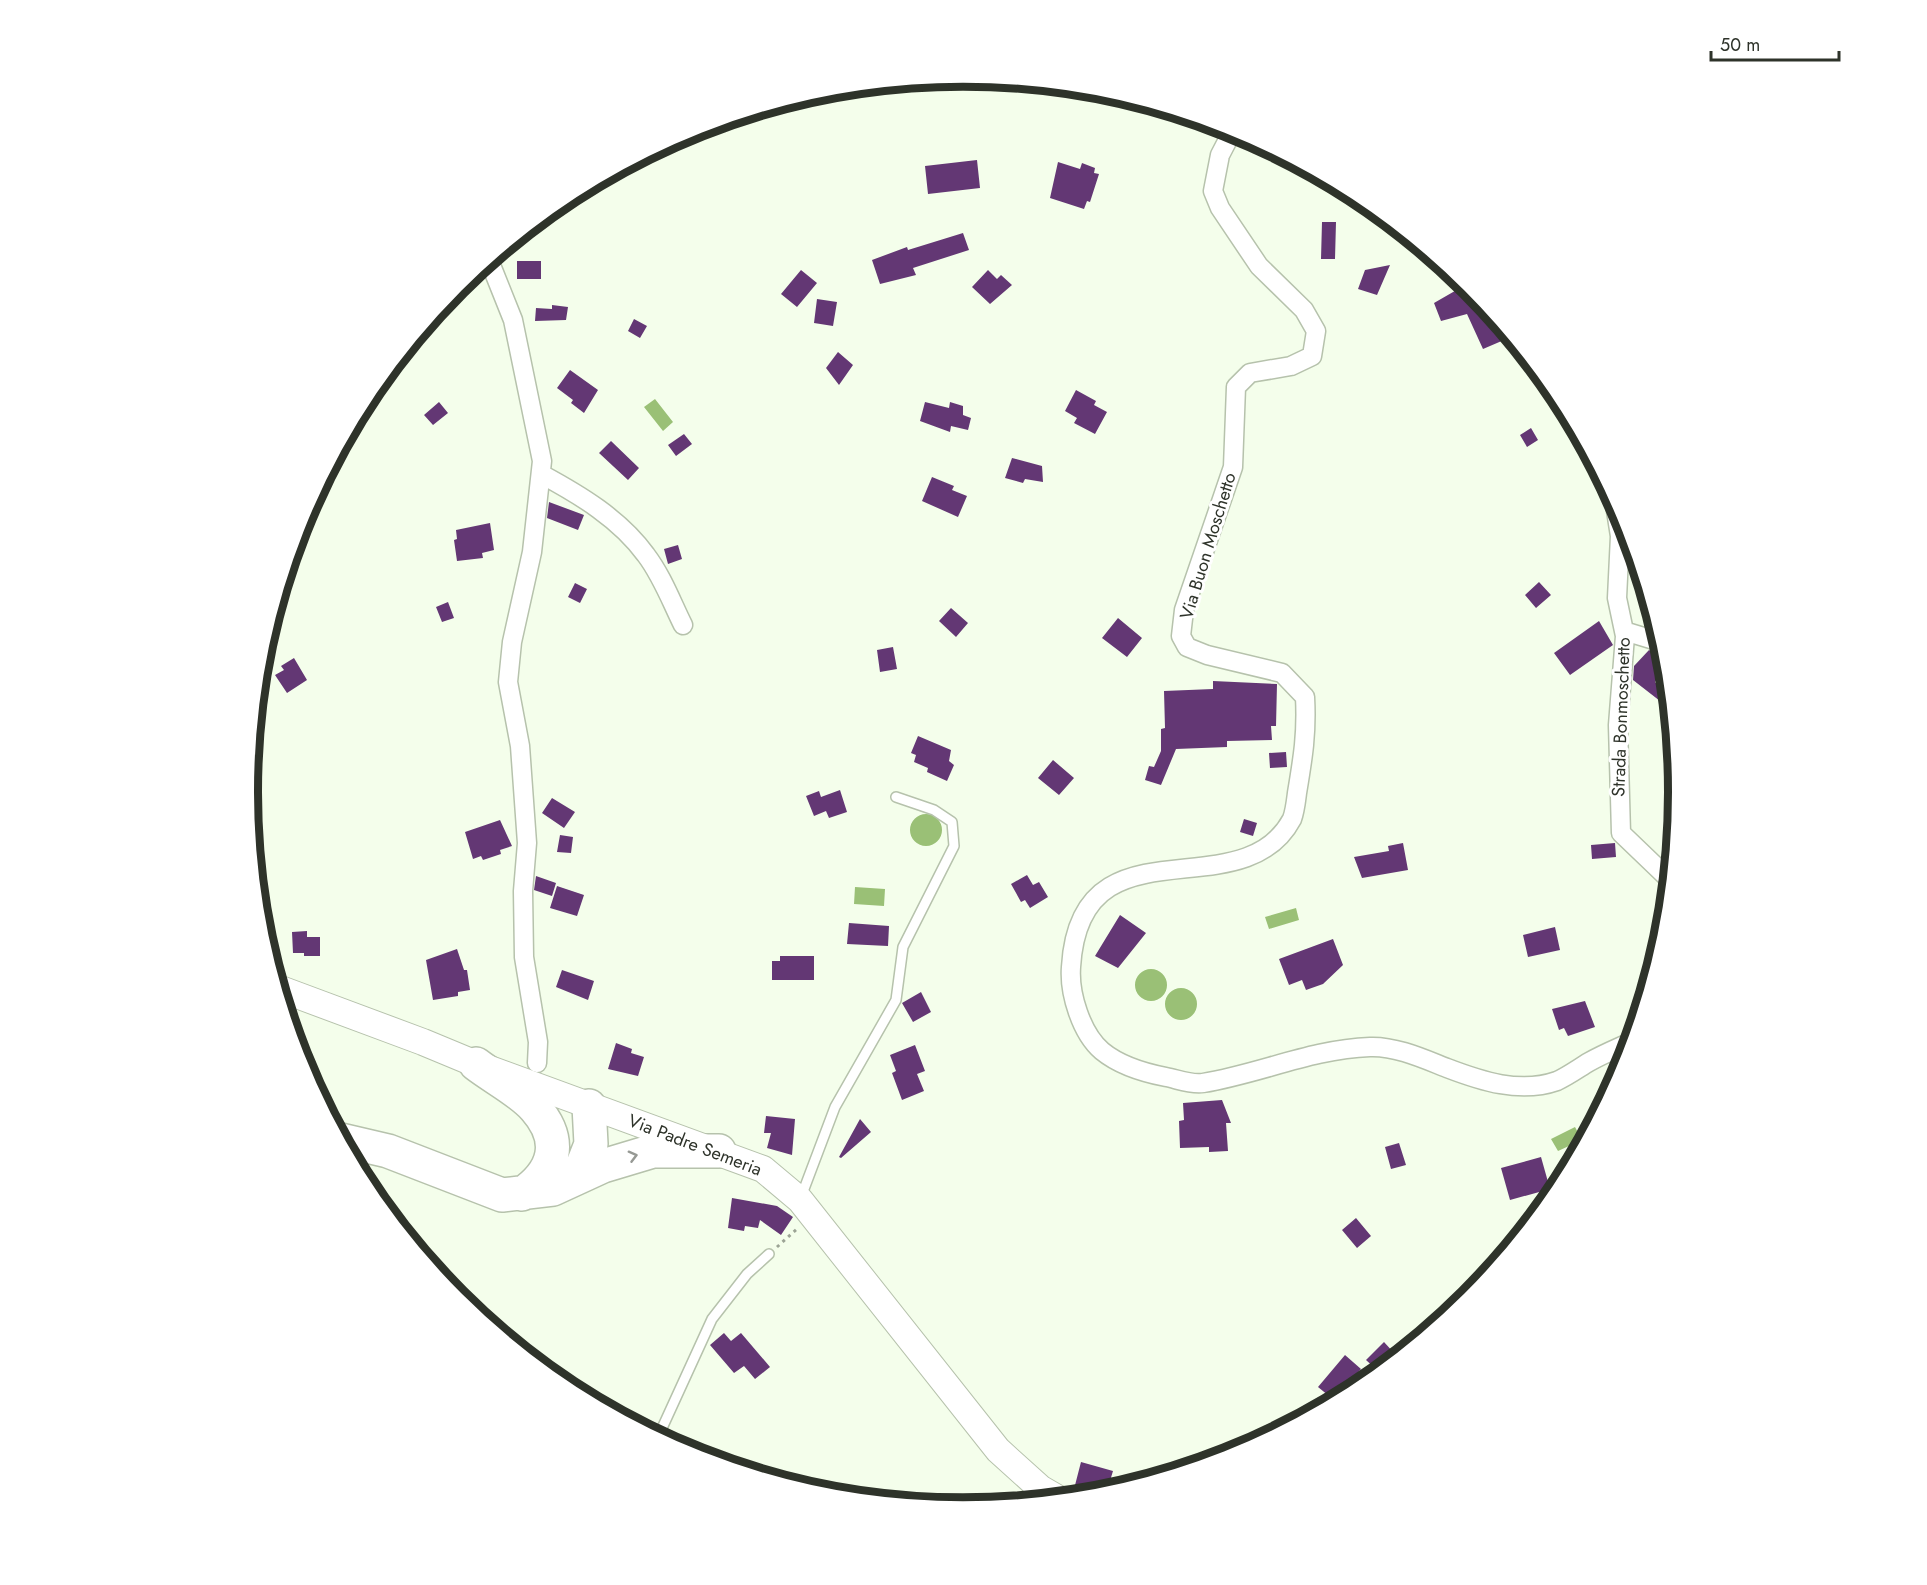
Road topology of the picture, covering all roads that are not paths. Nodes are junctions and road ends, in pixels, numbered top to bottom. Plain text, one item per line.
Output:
1 (1228, 139) edge
2 (492, 268) edge
3 (541, 474) junction
4 (1620, 535) edge
5 (684, 625) dead end
6 (1624, 631) junction
7 (1652, 639) edge
8 (896, 797) dead end
9 (1664, 874) edge
10 (287, 993) edge
11 (1621, 1047) edge
12 (537, 1063) dead end
13 (476, 1064) junction
14 (589, 1106) junction
15 (352, 1142) edge
16 (719, 1152) junction
17 (552, 1153) junction
18 (578, 1177) junction
19 (522, 1194) junction
20 (806, 1207) junction
21 (769, 1254) road end
22 (661, 1430) edge
23 (1048, 1493) edge

1 - 11 street, Via Buon Moschetto
2 - 3 street
3 - 5 street
3 - 12 street
4 - 6 street, Strada Bonmoschetto
6 - 7 street
6 - 9 street, Strada Bonmoschetto
8 - 20 lane
10 - 13 main road, Via Padre Semeria
13 - 14 main road, Via Padre Semeria
13 - 17 highway
14 - 16 main road, Via Padre Semeria
14 - 17 highway
14 - 18 highway
15 - 19 highway
18 -> 16 highway
16 - 20 main road, Via Padre Semeria
17 - 19 highway
18 - 19 highway
20 - 23 main road, Via Padre Semeria
21 - 22 lane

